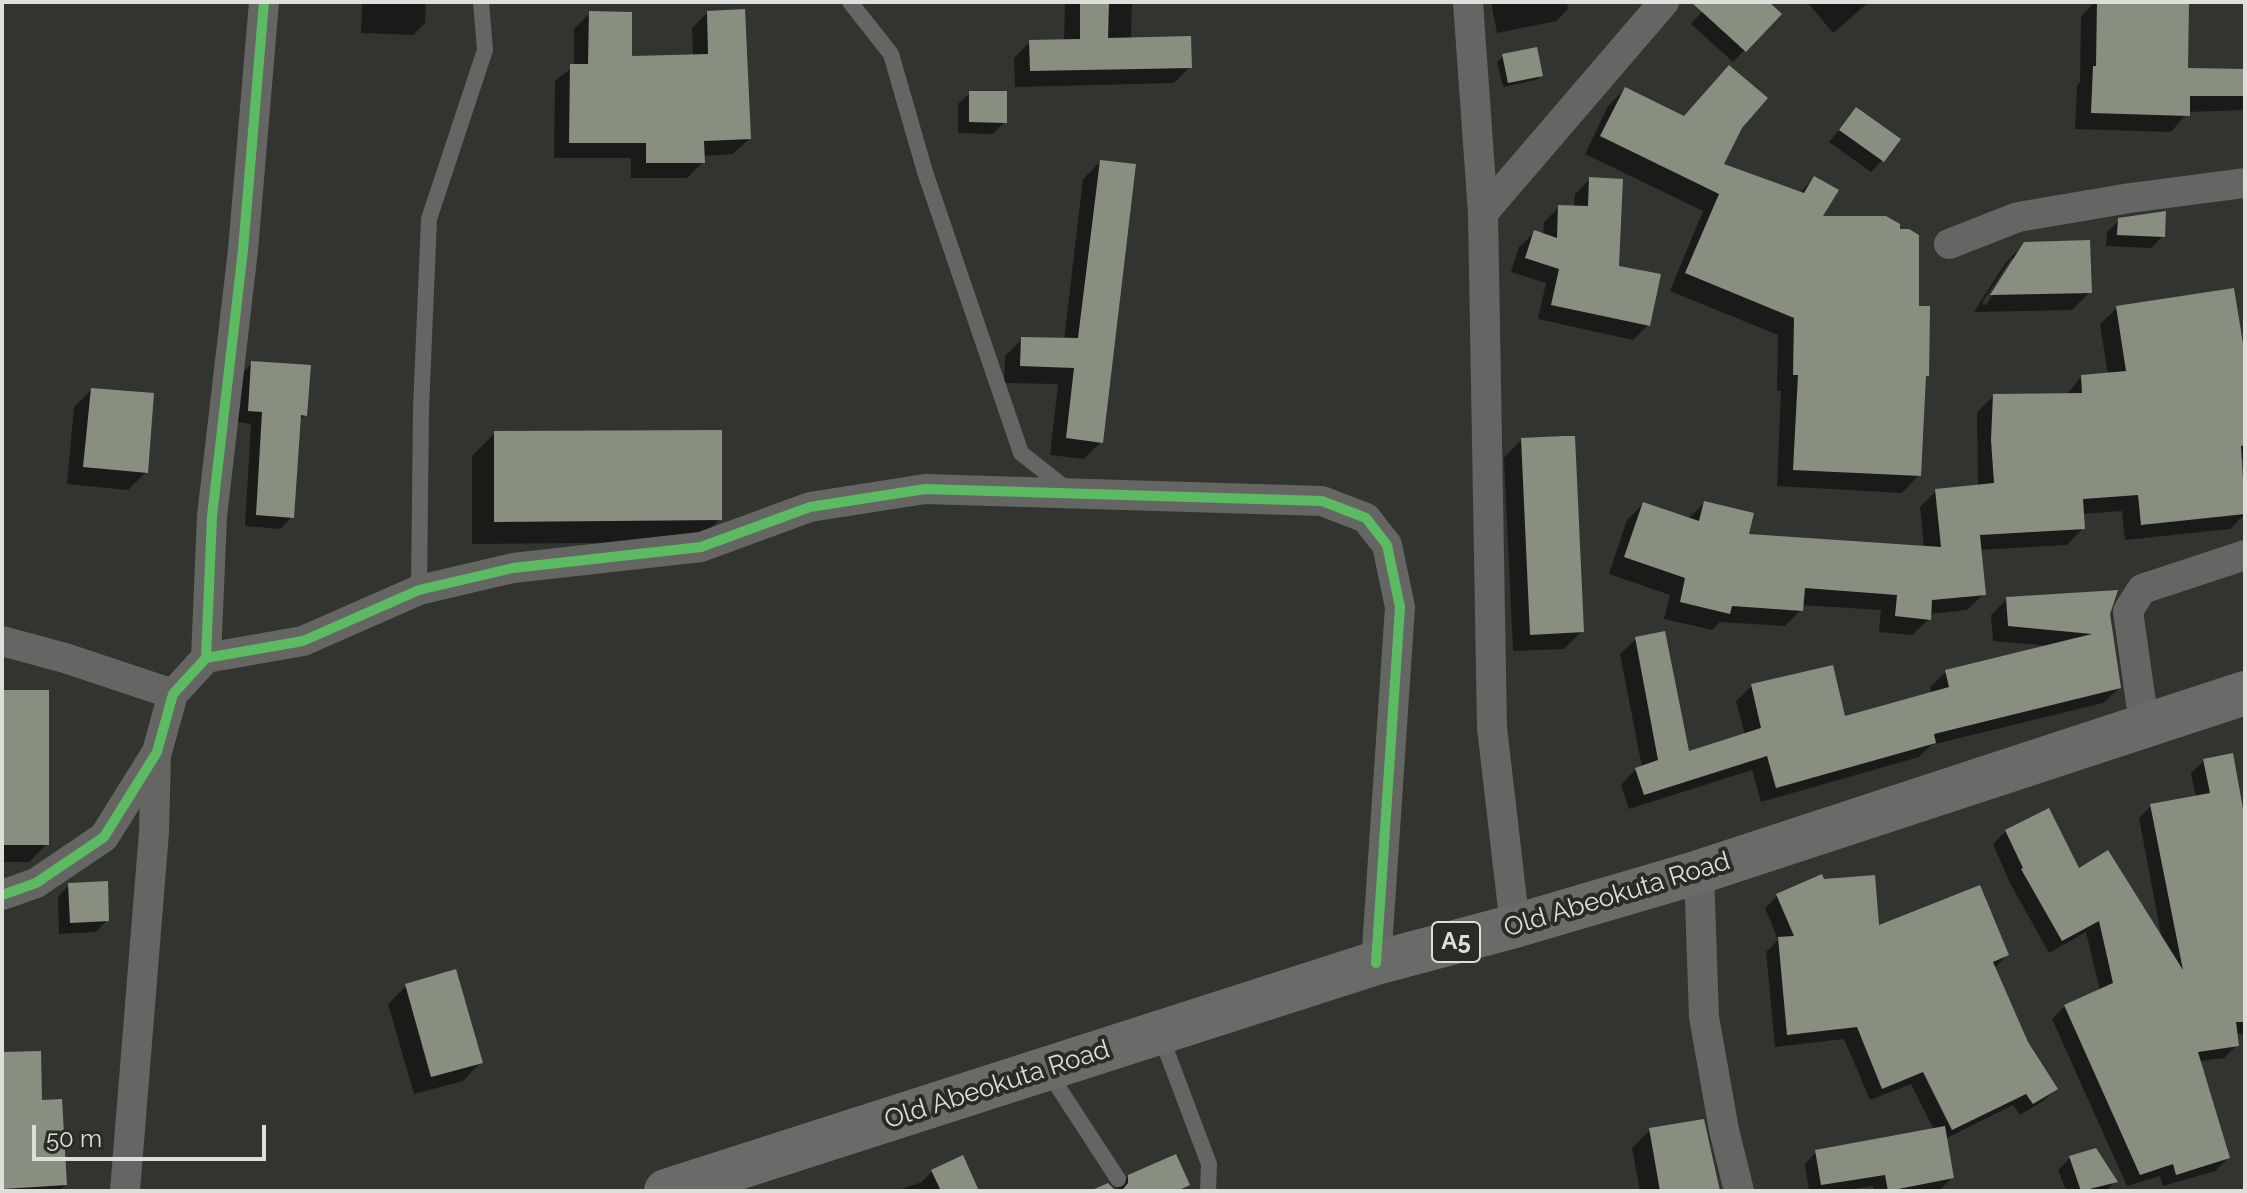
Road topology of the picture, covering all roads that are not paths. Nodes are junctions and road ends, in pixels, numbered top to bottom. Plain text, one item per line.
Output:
1 (264, 2) edge
2 (481, 2) edge
3 (850, 2) edge
4 (1468, 2) edge
5 (1664, 2) edge
6 (2245, 183) edge
7 (1483, 213) junction
8 (1949, 244) dead end
9 (1070, 492) junction
10 (2245, 555) edge
11 (419, 590) junction
12 (2, 641) edge
13 (206, 658) junction
14 (2245, 693) edge
15 (173, 694) junction
16 (2144, 724) junction
17 (157, 752) junction
18 (1699, 872) junction
19 (2, 895) edge
20 (1515, 926) junction
21 (1376, 963) junction
22 (1159, 1033) junction
23 (1047, 1069) junction
24 (1118, 1179) dead end
25 (125, 1191) edge
26 (666, 1191) edge
27 (1208, 1191) edge
28 (1739, 1191) edge

1 - 13 street
2 - 11 lane
3 - 9 lane
4 - 7 street
5 - 7 street
6 - 8 street
7 - 20 street
9 - 11 street
9 - 21 street
10 - 16 street
11 - 13 street
12 - 15 street
13 - 15 street
14 - 16 highway, Old Abeokuta Road / A5
15 - 17 street
16 - 18 highway, Old Abeokuta Road / A5
17 - 19 street
17 - 25 street
18 - 20 highway, Old Abeokuta Road / A5
18 - 28 street
20 - 21 highway, Old Abeokuta Road / A5
21 - 22 highway, Old Abeokuta Road / A5
22 - 23 highway, Old Abeokuta Road / A5
22 - 27 lane
23 - 24 lane
23 - 26 highway, Old Abeokuta Road / A5

